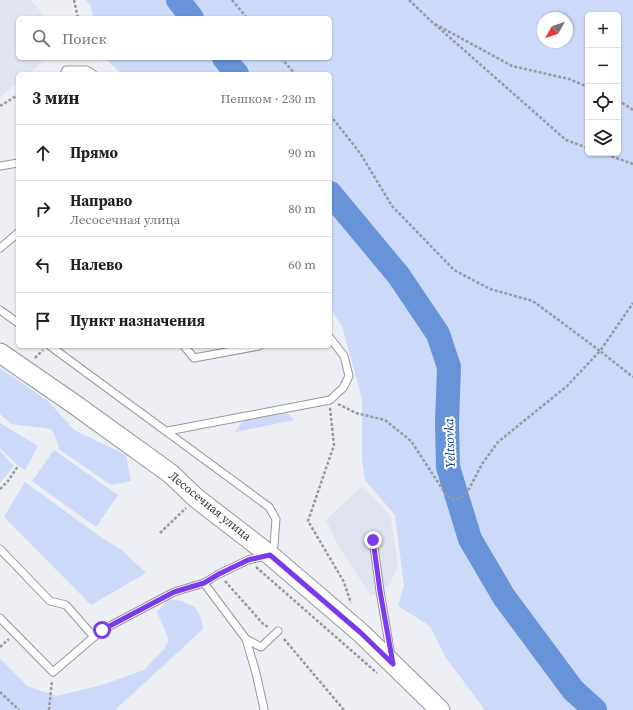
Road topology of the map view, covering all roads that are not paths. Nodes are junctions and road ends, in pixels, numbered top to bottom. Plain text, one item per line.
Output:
1 (65, 72) edge
2 (90, 72) edge
3 (16, 163) edge
4 (0, 166) edge
5 (16, 235) edge
6 (0, 248) edge
7 (0, 310) edge
8 (16, 322) edge
9 (332, 341) edge
10 (53, 348) edge
11 (186, 348) edge
12 (248, 348) edge
13 (0, 353) edge
14 (168, 431) junction
15 (373, 540) dead end
16 (0, 549) edge
17 (270, 555) junction
18 (204, 583) junction
19 (0, 618) edge
20 (278, 631) dead end
21 (94, 637) junction
22 (246, 639) junction
23 (386, 669) junction
24 (264, 710) edge
25 (440, 710) edge

1 - 2 lane
3 - 4 lane
5 - 6 lane
7 - 8 lane
9 - 14 lane
10 - 14 lane
11 - 12 lane
13 - 17 street, Лесосечная улица
14 - 17 lane
15 - 23 lane
16 - 21 lane
17 - 18 lane
17 - 23 street, Лесосечная улица
18 - 21 lane
18 - 22 lane
19 - 21 lane
20 - 22 lane
22 - 24 lane
23 - 25 street, Лесосечная улица

